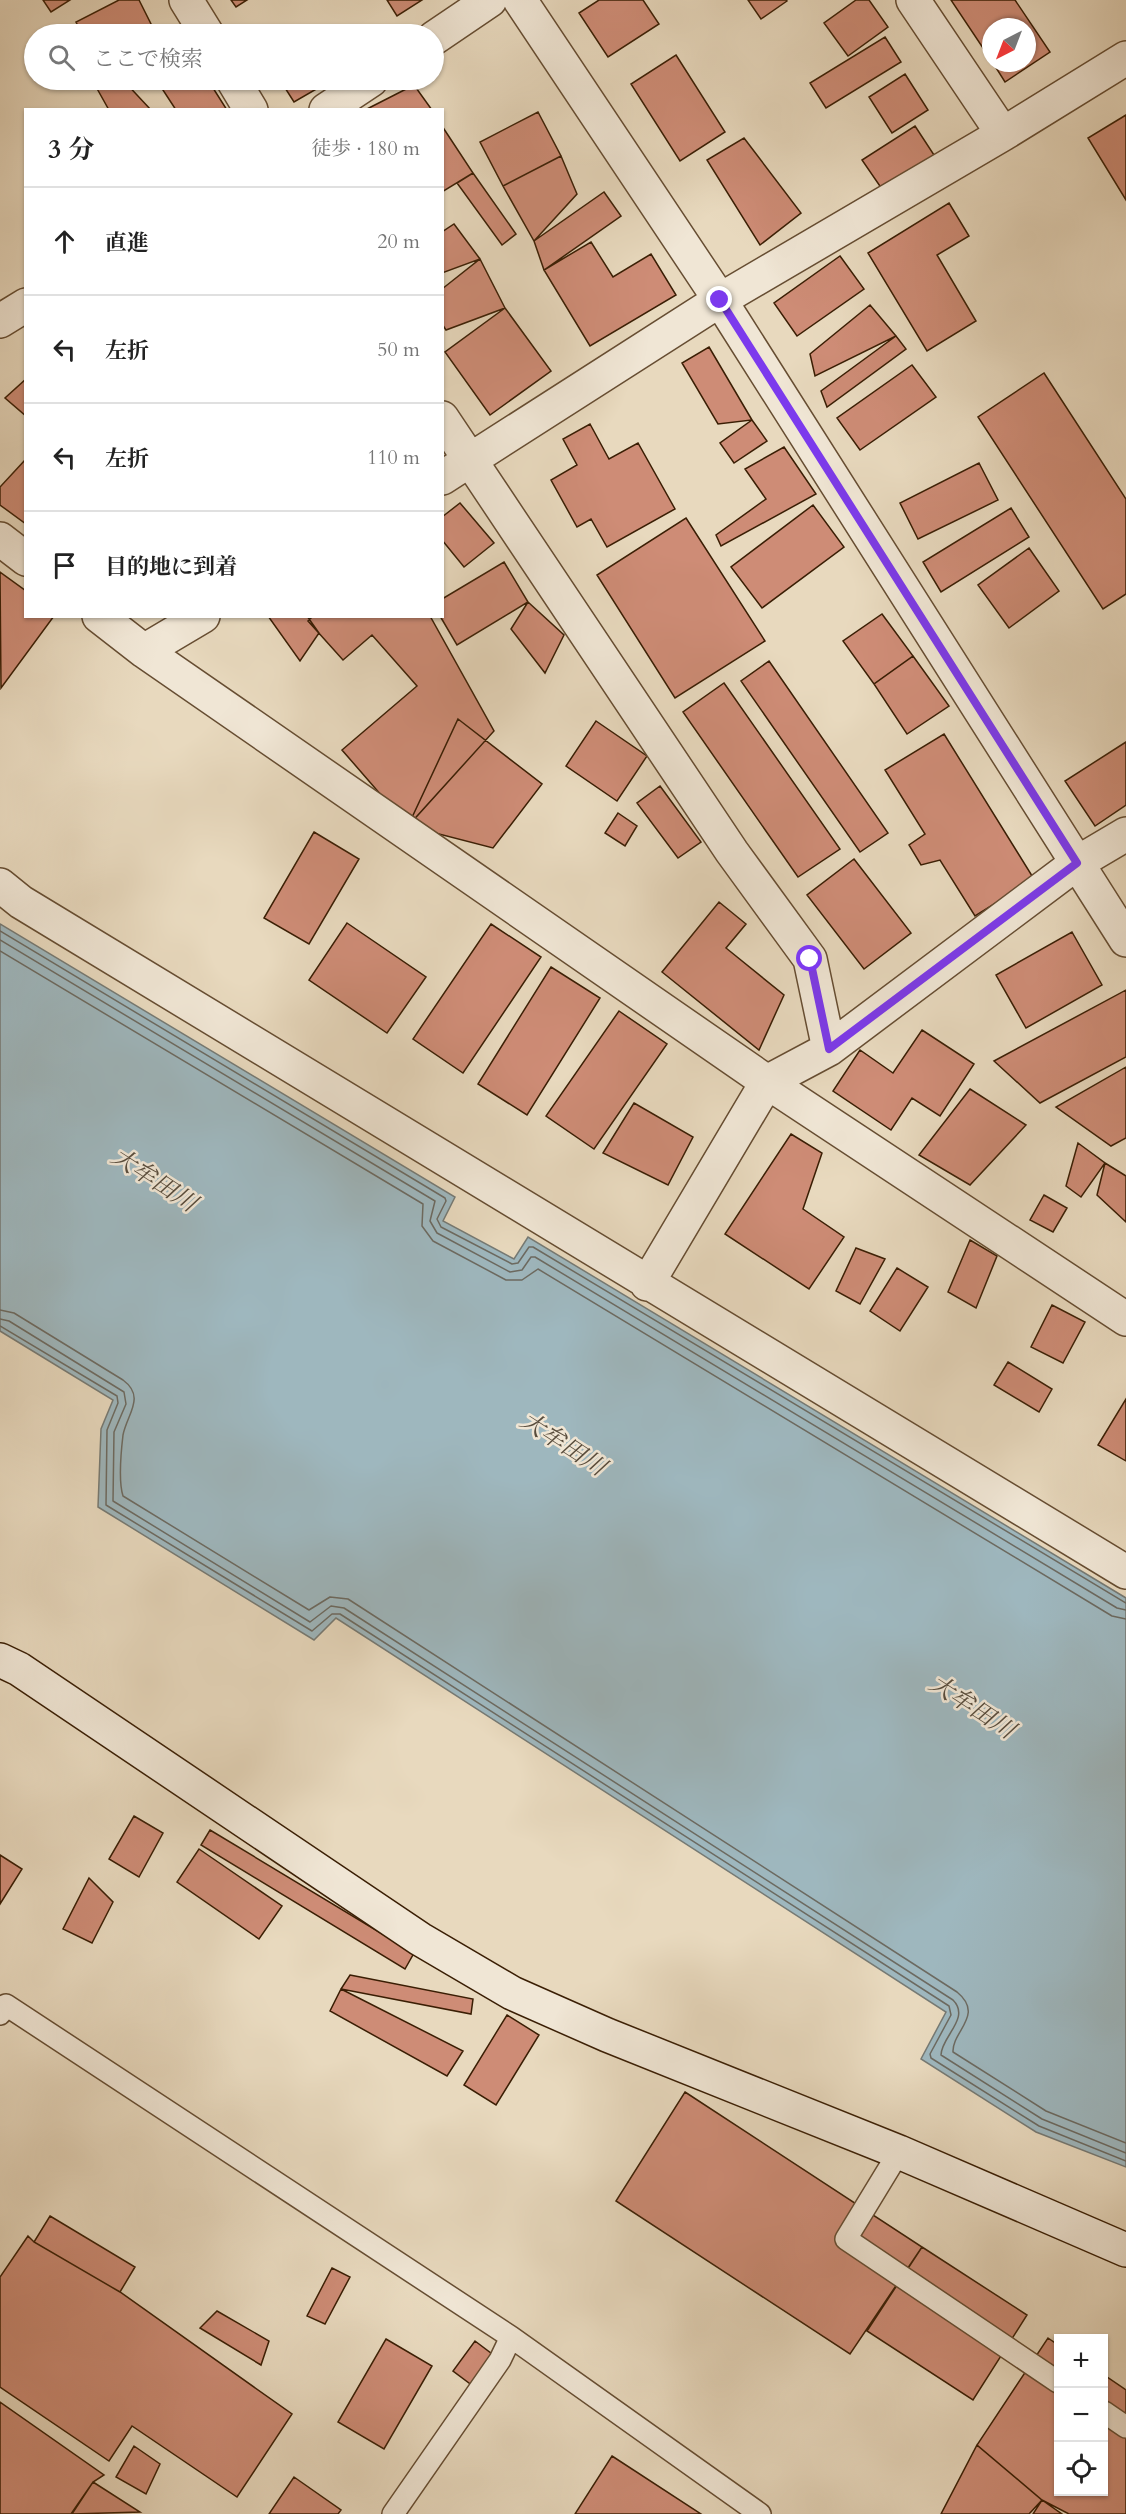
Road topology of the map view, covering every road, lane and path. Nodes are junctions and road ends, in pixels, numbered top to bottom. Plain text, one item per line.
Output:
1 (186, 0) edge
2 (490, 0) edge
3 (520, 0) edge
4 (913, 0) edge
5 (201, 24) edge
6 (444, 31) edge
7 (1126, 58) edge
8 (239, 90) edge
9 (356, 90) edge
10 (250, 108) edge
11 (329, 108) edge
12 (1003, 134) junction
13 (720, 300) junction
14 (24, 306) edge
15 (0, 321) edge
16 (444, 420) edge
17 (471, 462) junction
18 (444, 477) edge
19 (0, 539) edge
20 (24, 557) edge
21 (102, 618) edge
22 (200, 618) edge
23 (144, 651) junction
24 (1126, 834) edge
25 (1077, 863) junction
26 (0, 885) edge
27 (1126, 940) edge
28 (829, 1049) junction
29 (767, 1082) junction
30 (647, 1284) junction
31 (1126, 1319) edge
32 (1126, 1572) edge
33 (0, 1660) edge
34 (0, 2013) edge
35 (898, 2152) junction
36 (1126, 2250) edge
37 (511, 2337) junction
38 (1054, 2379) edge
39 (1108, 2415) edge
40 (1126, 2427) edge
41 (393, 2514) edge
42 (760, 2514) edge

1 - 5 street
2 - 6 street
3 - 13 street
4 - 12 street
7 - 12 street
8 - 10 street
9 - 11 street
12 - 13 street
13 - 17 street
13 - 25 street
14 - 15 street
16 - 17 street
17 - 18 street
17 - 28 street
19 - 20 street
21 - 23 street
22 - 23 street
23 - 29 street
24 - 25 street
25 - 27 street
25 - 28 street
26 - 30 street
28 - 29 street
29 - 30 street
29 - 31 street
30 - 32 street
33 - 35 street
34 - 37 lane
35 - 36 street
35 - 38 lane
37 - 41 lane
37 - 42 lane
39 - 40 lane

